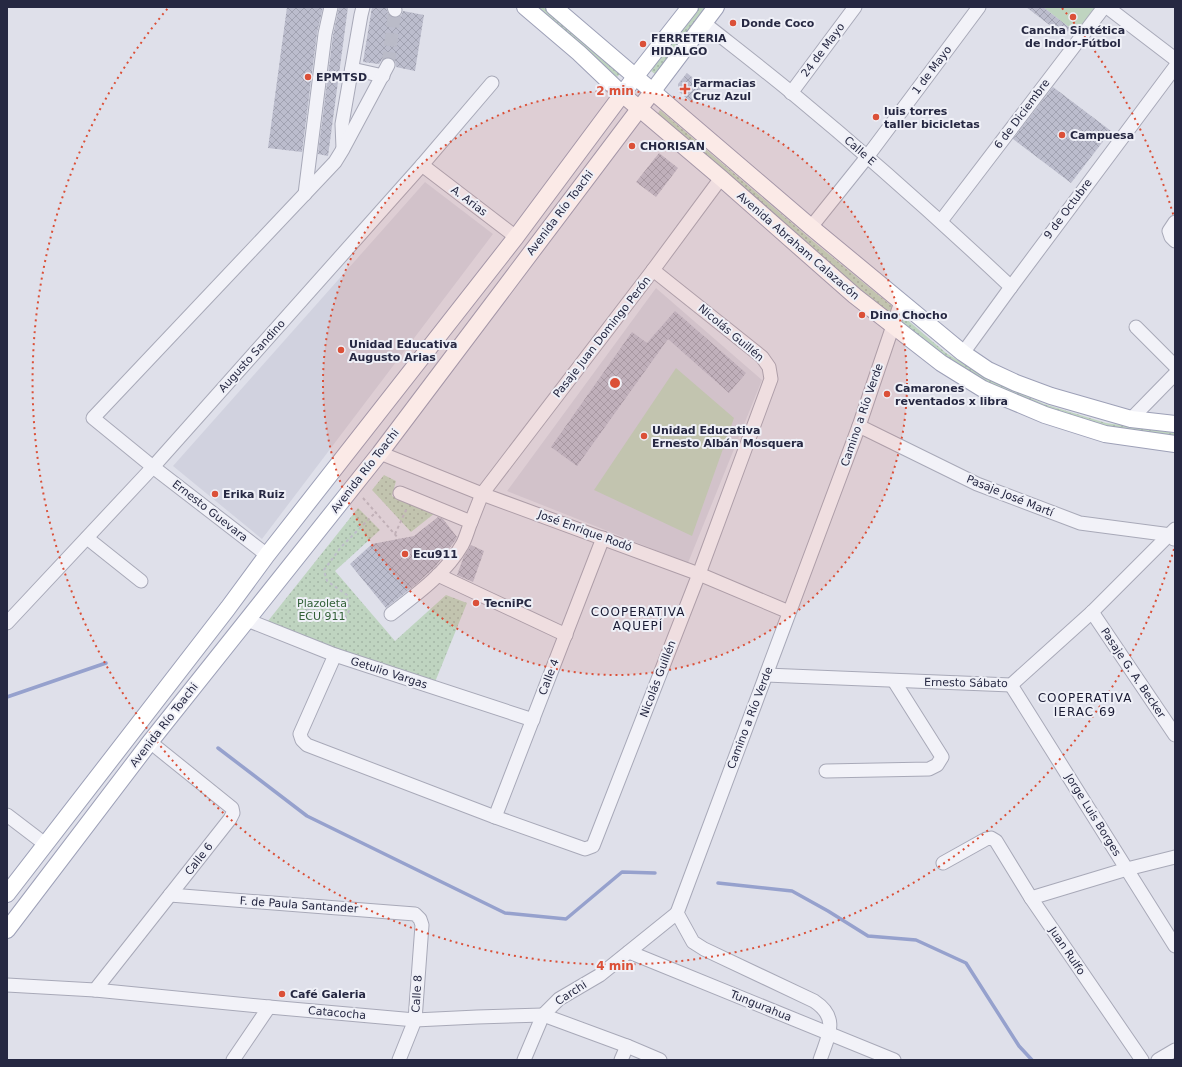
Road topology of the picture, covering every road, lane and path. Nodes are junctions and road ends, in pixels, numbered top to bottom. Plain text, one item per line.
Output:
1 (331, 7) edge
2 (364, 7) edge
3 (525, 7) edge
4 (690, 7) edge
5 (716, 7) edge
6 (855, 7) edge
7 (979, 7) edge
8 (1104, 7) edge
9 (1108, 7) edge
10 (557, 8) edge
11 (704, 23) junction
12 (1175, 59) edge
13 (1175, 67) edge
14 (352, 68) junction
15 (635, 77) junction
16 (492, 83) dead end
17 (652, 92) junction
18 (791, 93) junction
19 (622, 94) junction
20 (639, 109) junction
21 (343, 149) junction
22 (867, 157) junction
23 (422, 166) junction
24 (721, 178) junction
25 (305, 194) junction
26 (941, 221) junction
27 (1175, 222) edge
28 (811, 227) junction
29 (516, 236) junction
30 (1173, 239) edge
31 (653, 270) junction
32 (1011, 287) junction
33 (901, 302) junction
34 (894, 327) junction
35 (1136, 327) dead end
36 (963, 353) junction
37 (1175, 366) edge
38 (1175, 374) edge
39 (1131, 419) junction
40 (1175, 424) edge
41 (859, 426) junction
42 (1175, 444) edge
43 (380, 453) junction
44 (153, 467) junction
45 (482, 494) junction
46 (364, 498) dead end
47 (404, 498) joint
48 (376, 512) junction
49 (471, 522) junction
50 (395, 534) junction
51 (1174, 535) edge
52 (87, 538) junction
53 (603, 538) junction
54 (399, 539) dead end
55 (267, 555) junction
56 (698, 574) junction
57 (438, 575) junction
58 (141, 581) dead end
59 (307, 609) dead end
60 (789, 612) junction
61 (1092, 612) junction
62 (391, 614) dead end
63 (246, 620) junction
64 (7, 623) edge
65 (566, 635) junction
66 (335, 655) junction
67 (766, 676) junction
68 (894, 680) junction
69 (1011, 685) junction
70 (533, 720) junction
71 (1175, 735) edge
72 (150, 742) junction
73 (826, 771) dead end
74 (7, 815) edge
75 (495, 817) junction
76 (45, 844) junction
77 (1175, 857) edge
78 (943, 863) dead end
79 (1127, 869) junction
80 (7, 894) edge
81 (170, 895) junction
82 (1031, 898) junction
83 (677, 913) junction
84 (422, 925) joint
85 (7, 930) edge
86 (1175, 946) edge
87 (629, 952) junction
88 (7, 985) edge
89 (95, 990) junction
90 (269, 1007) junction
91 (543, 1016) junction
92 (415, 1020) junction
93 (829, 1034) junction
94 (627, 1046) junction
95 (1175, 1050) edge
96 (233, 1060) edge
97 (399, 1060) edge
98 (524, 1060) edge
99 (621, 1060) edge
100 (660, 1060) edge
101 (820, 1060) edge
102 (894, 1060) edge
103 (1142, 1060) edge
104 (1158, 1060) edge

1 - 25 street
2 - 14 street
3 - 19 main road, Avenida Abraham Calazacón
4 - 15 main road, Avenida Río Toachi
5 - 11 main road, Avenida Río Toachi
6 - 18 street, 24 de Mayo
7 - 22 street, 1 de Mayo
8 - 26 street, 6 de Diciembre
9 - 12 street
10 - 15 main road, Avenida Abraham Calazacón
11 - 17 main road, Avenida Río Toachi
11 - 18 street, Calle E
13 - 32 street, 9 de Octubre
14 - 21 street
14 - 21 street
15 - 17 main road, Avenida Abraham Calazacón
15 - 19 main road, Avenida Río Toachi
16 - 23 street, Augusto Sandino
17 - 20 main road, Avenida Río Toachi
17 - 28 main road, Avenida Abraham Calazacón
18 - 22 street, Calle E
19 - 20 main road, Avenida Abraham Calazacón
19 - 29 main road, Avenida Río Toachi
20 - 24 main road, Avenida Abraham Calazacón
20 - 43 main road, Avenida Río Toachi
21 - 25 street
22 - 26 street, Calle E
22 - 28 street, 1 de Mayo
23 - 29 street, A. Arias
23 - 44 street, Augusto Sandino
24 - 31 street, Pasaje Juan Domingo Perón
24 - 34 main road, Avenida Abraham Calazacón
25 - 44 street, Ernesto Guevara
26 - 32 street, Calle E
27 - 30 street
28 - 33 main road, Avenida Abraham Calazacón
29 - 55 main road, Avenida Río Toachi
31 - 45 street, Pasaje Juan Domingo Perón
31 - 56 street, Nicolás Guillén
32 - 36 street, 9 de Octubre
33 - 34 street, Camino a Río Verde
33 - 36 main road, Avenida Abraham Calazacón
34 - 41 street, Camino a Río Verde
34 - 42 main road, Avenida Abraham Calazacón
35 - 37 street
36 - 39 main road, Avenida Abraham Calazacón
38 - 39 street
39 - 40 main road, Avenida Abraham Calazacón
41 - 51 street, Pasaje José Martí
41 - 60 street, Camino a Río Verde
43 - 45 street, José Enrique Rodó
43 - 63 main road, Avenida Río Toachi
44 - 52 street, Augusto Sandino
44 - 55 street, Ernesto Guevara
45 - 49 street, Pasaje Juan Domingo Perón
45 - 53 street, José Enrique Rodó
46 - 48 path
47 - 49 street
47 - 50 path
48 - 50 path
48 - 59 path
49 - 57 street, Pasaje Juan Domingo Perón
50 - 54 path
51 - 61 street, Ernesto Sábato
52 - 58 street
52 - 64 street, Augusto Sandino
53 - 56 street, José Enrique Rodó
53 - 65 street, Calle 4
55 - 76 main road, Avenida Río Toachi
56 - 60 street, José Enrique Rodó
56 - 75 street, Nicolás Guillén
57 - 62 street, Pasaje Juan Domingo Perón
57 - 65 street
60 - 67 street, Camino a Río Verde
61 - 69 street, Ernesto Sábato
61 - 71 street, Pasaje G. A. Becker
63 - 66 street, Getulio Vargas
63 - 72 main road, Avenida Río Toachi
65 - 70 street, Calle 4
66 - 70 street, Getulio Vargas
66 - 75 street, Nicolás Guillén
67 - 68 street, Ernesto Sábato
67 - 83 street, Camino a Río Verde
68 - 69 street, Ernesto Sábato
68 - 73 street
69 - 79 street, Jorge Luis Borges
70 - 75 street, Calle 4
72 - 81 street, Calle 6
72 - 85 main road, Avenida Río Toachi
74 - 76 street
76 - 80 main road, Avenida Río Toachi
77 - 79 street
78 - 82 street, Juan Rulfo
79 - 82 street
79 - 86 street, Jorge Luis Borges
81 - 84 street, F. de Paula Santander
81 - 89 street, Calle 6
82 - 103 street, Juan Rulfo
83 - 87 street, Carchi
83 - 93 street
84 - 92 street, Calle 8
87 - 91 street, Carchi
87 - 93 street, Tungurahua
88 - 89 street, Catacocha
89 - 90 street, Catacocha
90 - 92 street, Catacocha
90 - 96 street
91 - 92 street, Catacocha
91 - 94 street, Catacocha
91 - 98 street, Carchi
92 - 97 street, Calle 8
93 - 101 street
93 - 102 street, Tungurahua
94 - 99 street
94 - 100 street, Catacocha
95 - 104 street

